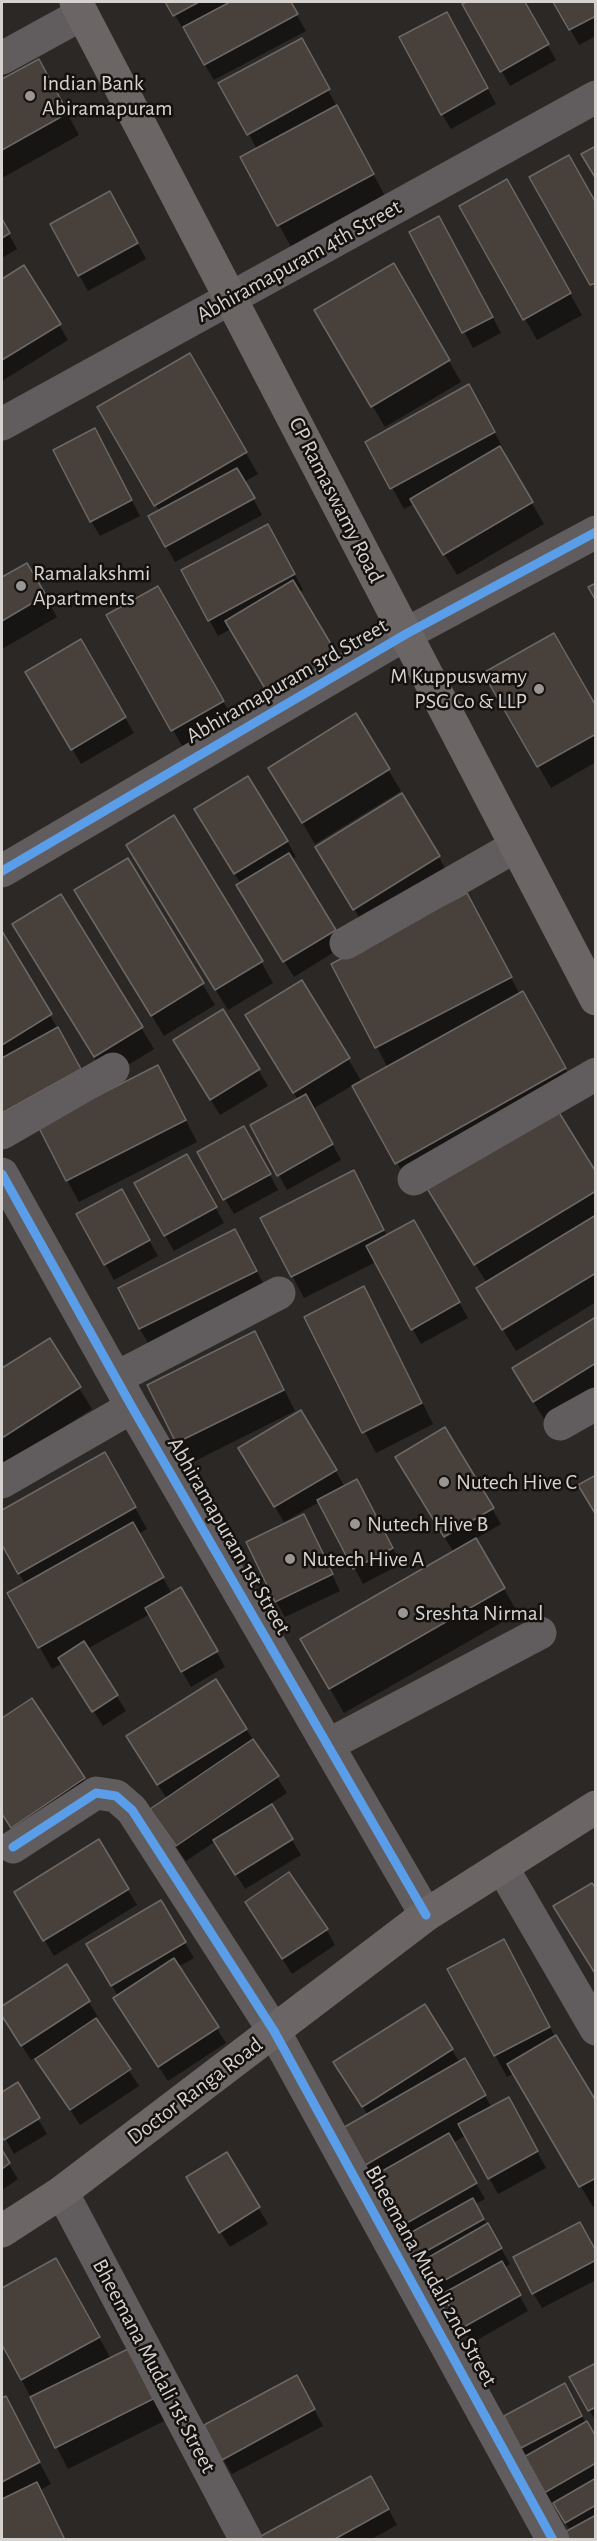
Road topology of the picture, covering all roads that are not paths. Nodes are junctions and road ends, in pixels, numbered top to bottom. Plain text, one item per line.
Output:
1 (79, 8) edge
2 (2, 58) edge
3 (596, 97) edge
4 (232, 298) junction
5 (2, 424) edge
6 (596, 532) edge
7 (406, 634) junction
8 (516, 846) junction
9 (2, 871) edge
10 (346, 943) dead end
11 (596, 999) edge
12 (113, 1069) dead end
13 (596, 1074) edge
14 (2, 1133) edge
15 (2, 1174) edge
16 (414, 1179) dead end
17 (279, 1293) dead end
18 (116, 1378) junction
19 (596, 1404) edge
20 (132, 1407) junction
21 (560, 1424) dead end
22 (2, 1482) edge
23 (540, 1633) dead end
24 (328, 1745) junction
25 (596, 1807) edge
26 (13, 1847) dead end
27 (502, 1867) junction
28 (426, 1915) junction
29 (596, 2029) edge
30 (274, 2031) junction
31 (62, 2192) junction
32 (2, 2231) edge
33 (246, 2540) edge
34 (553, 2540) edge

1 - 2 street
1 - 4 main road, CP Ramaswamy Road
3 - 4 street, Abhiramapuram 4th Street
4 - 5 street, Abhiramapuram 4th Street
4 - 7 main road, CP Ramaswamy Road
6 - 7 street, Abhiramapuram 3rd Street
7 - 8 main road, CP Ramaswamy Road
7 - 9 street, Abhiramapuram 3rd Street
8 - 10 street
8 - 11 main road, CP Ramaswamy Road
12 - 14 street
13 - 16 street
15 - 18 street, Abhiramapuram 1st Street
17 - 18 street
18 - 20 street, Abhiramapuram 1st Street
19 - 21 street
20 - 22 street
20 - 24 street, Abhiramapuram 1st Street
23 - 24 street
24 - 28 street, Abhiramapuram 1st Street
25 - 27 main road, Doctor Ranga Road
26 - 30 street, Bheemana Mudali 2nd Street
27 - 28 main road, Doctor Ranga Road
27 - 29 street
28 - 30 main road, Doctor Ranga Road
30 - 31 main road, Doctor Ranga Road
30 - 34 street, Bheemana Mudali 2nd Street
31 - 32 main road, Doctor Ranga Road
31 - 33 street, Bheemana Mudali 1st Street

